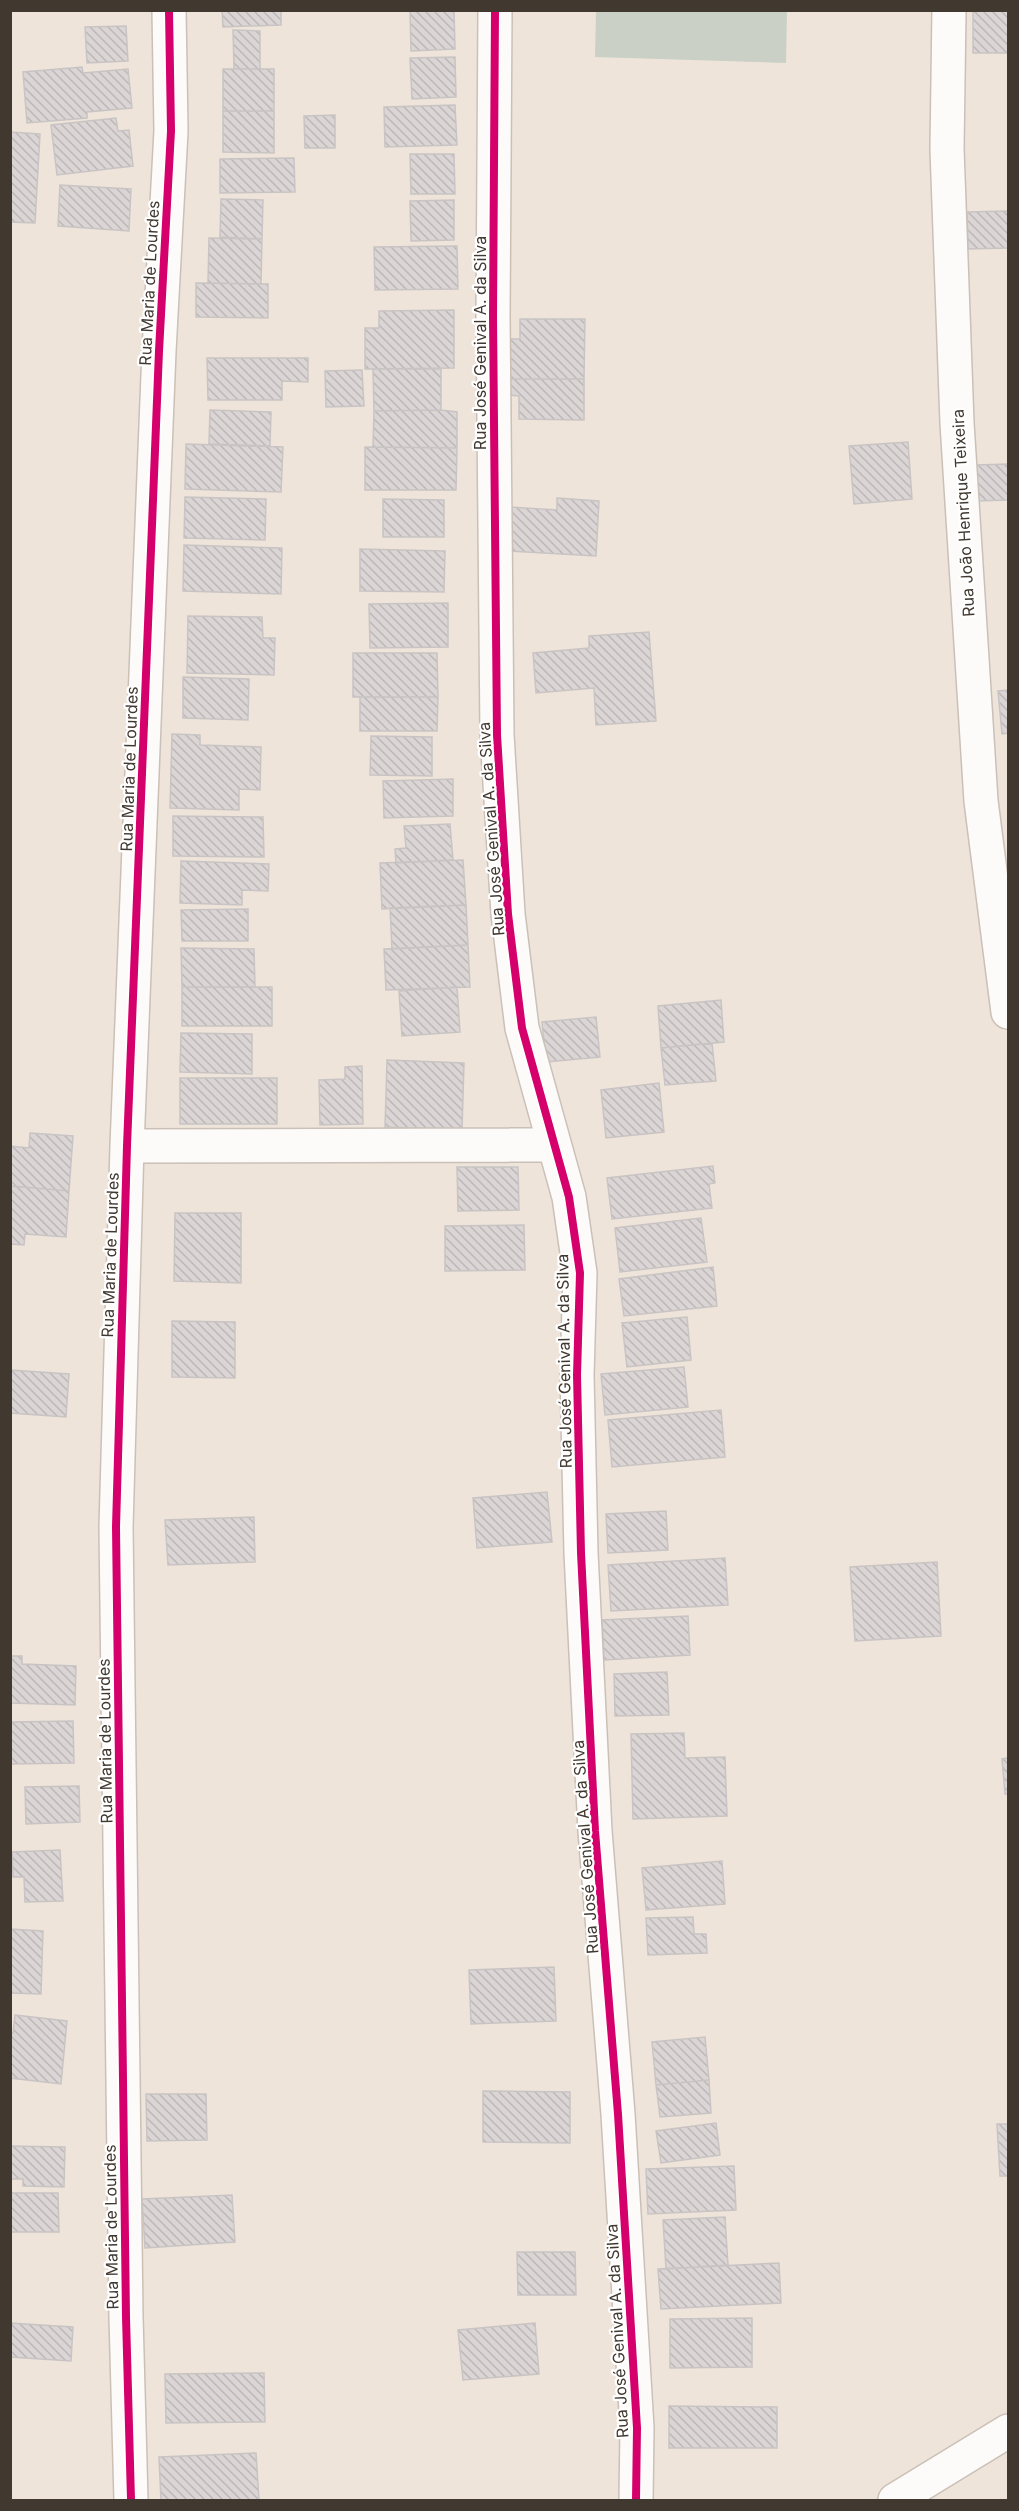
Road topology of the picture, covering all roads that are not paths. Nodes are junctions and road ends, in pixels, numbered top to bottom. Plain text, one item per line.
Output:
1 (169, 10) edge
2 (495, 10) edge
3 (949, 10) edge
4 (1008, 1012) edge
5 (554, 1145) junction
6 (127, 1146) junction
7 (1008, 2431) edge
8 (131, 2500) edge
9 (636, 2500) edge
10 (895, 2500) edge

1 - 6 street, Rua Maria de Lourdes
2 - 5 street, Rua José Genival A. da Silva
3 - 4 street, Rua João Henrique Teixeira
5 - 6 street
5 - 9 street, Rua José Genival A. da Silva
6 - 8 street, Rua Maria de Lourdes
7 - 10 street

